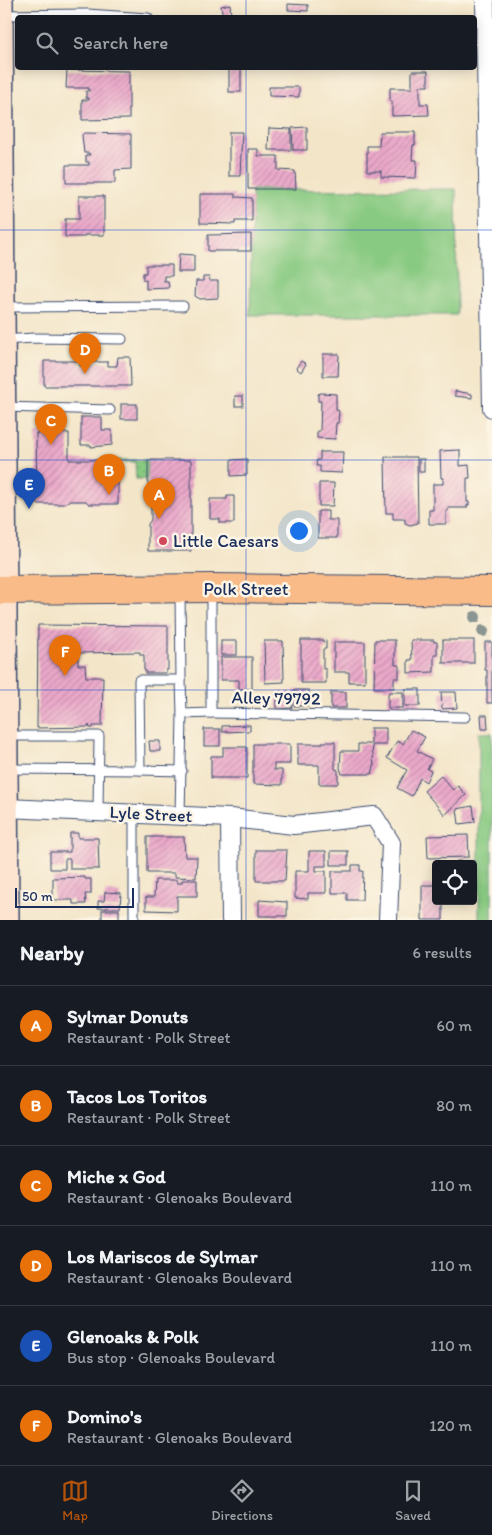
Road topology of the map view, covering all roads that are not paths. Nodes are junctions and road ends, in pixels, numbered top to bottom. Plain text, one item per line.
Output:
1 (0, 0) edge
2 (485, 0) edge
3 (0, 15) edge
4 (102, 15) edge
5 (183, 306) dead end
6 (2, 307) junction
7 (122, 339) dead end
8 (3, 340) junction
9 (3, 407) junction
10 (492, 408) edge
11 (110, 410) dead end
12 (210, 588) junction
13 (180, 589) junction
14 (2, 590) edge
15 (492, 591) edge
16 (181, 680) junction
17 (212, 713) junction
18 (182, 714) junction
19 (465, 717) dead end
20 (6, 736) junction
21 (6, 769) junction
22 (140, 770) junction
23 (98, 771) junction
24 (182, 771) junction
25 (6, 808) junction
26 (98, 812) junction
27 (134, 814) junction
28 (180, 816) junction
29 (230, 818) junction
30 (6, 920) edge
31 (134, 920) edge
32 (231, 920) edge
33 (388, 920) edge

1 - 3 main road
2 - 10 street
3 - 4 lane
3 - 6 main road
5 - 6 lane
6 - 8 main road
7 - 8 lane
8 - 9 main road
9 - 11 lane
9 - 14 main road
12 - 13 main road, Polk Street
12 - 15 main road, Polk Street
12 - 17 lane, Alley 79792
13 - 14 main road, Polk Street
13 - 16 lane
14 - 20 main road
16 - 18 lane
16 - 22 lane
17 - 18 lane
17 - 19 lane, Alley 79792
18 - 24 lane
20 - 21 main road
20 - 23 lane
21 - 23 lane
21 - 25 main road
22 - 23 lane
22 - 24 lane
23 - 26 lane
24 - 28 lane
25 - 26 street, Lyle Street
25 - 30 main road
26 - 27 street, Lyle Street
27 - 28 street, Lyle Street
27 - 31 lane
28 - 29 street, Lyle Street
29 - 32 street
29 - 33 street, Lyle Street

